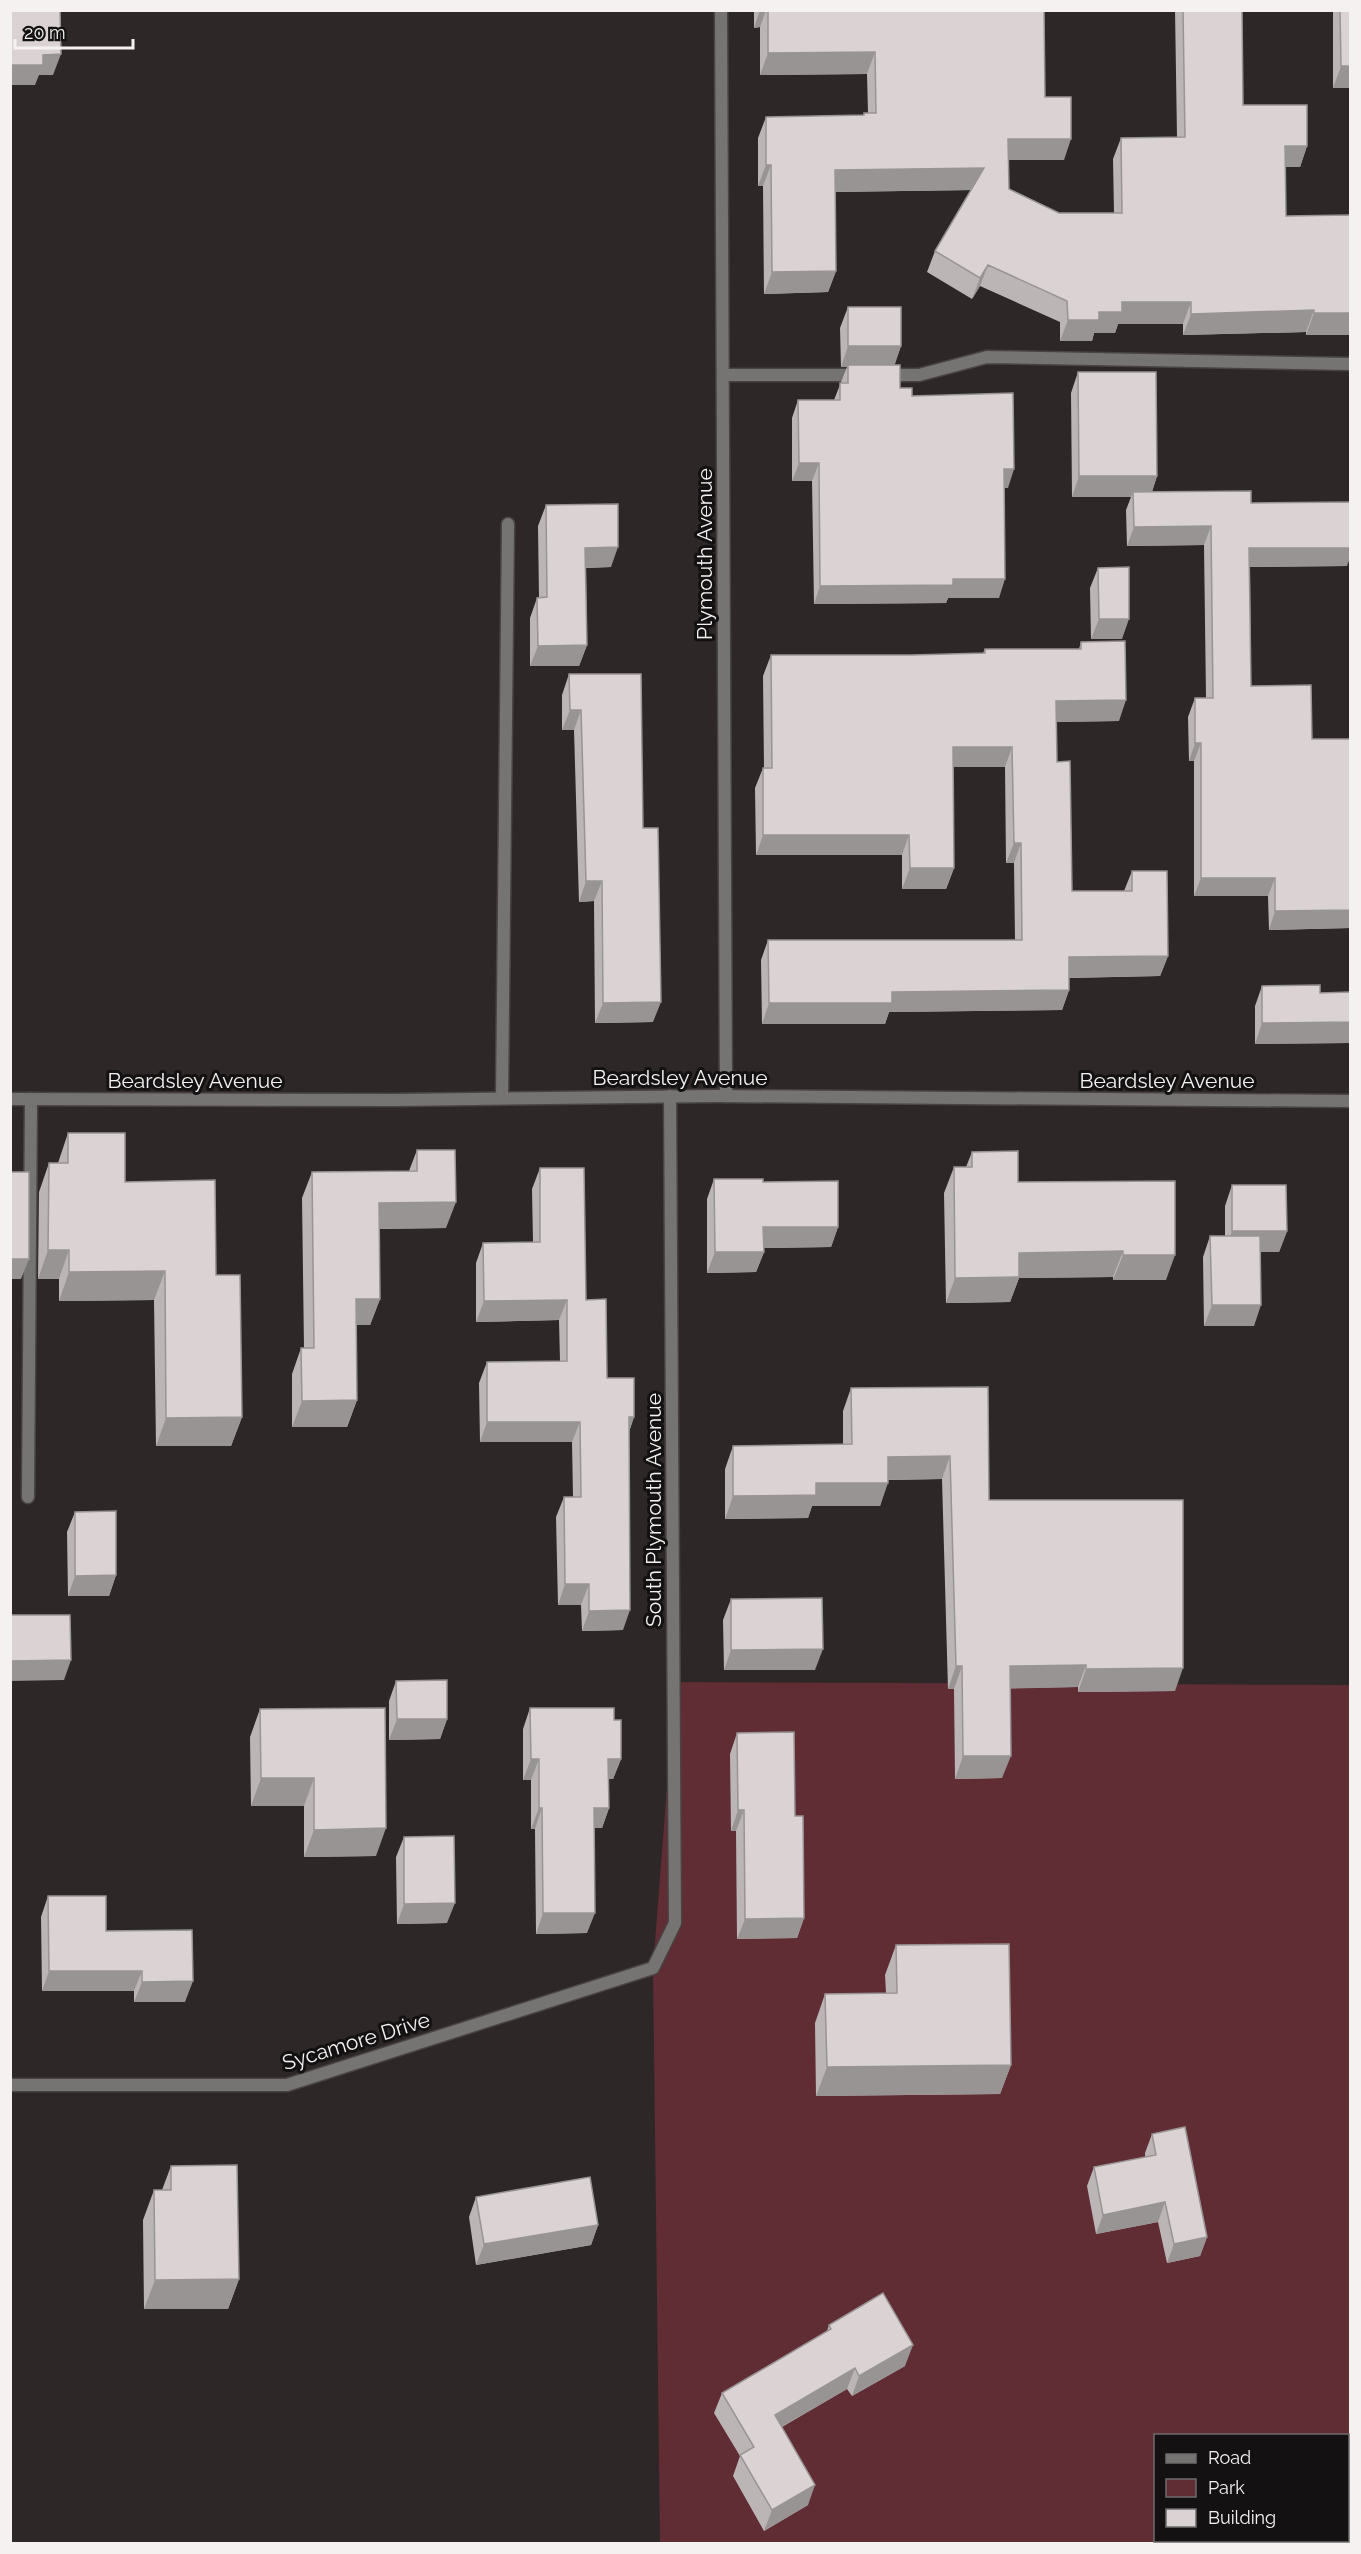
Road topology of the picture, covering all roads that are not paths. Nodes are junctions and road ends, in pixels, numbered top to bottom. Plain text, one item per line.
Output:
1 (721, 10) edge
2 (1350, 364) edge
3 (723, 375) junction
4 (508, 524) dead end
5 (670, 1096) junction
6 (726, 1096) junction
7 (502, 1098) junction
8 (10, 1099) edge
9 (31, 1099) junction
10 (1350, 1101) edge
11 (28, 1497) dead end
12 (675, 1923) joint
13 (10, 2085) edge

1 - 3 street, Plymouth Avenue
2 - 3 street
3 - 6 street, Plymouth Avenue
4 - 7 street
5 - 6 street, Beardsley Avenue
5 - 7 street, Beardsley Avenue
5 - 12 street, South Plymouth Avenue
6 - 10 street, Beardsley Avenue
7 - 9 street, Beardsley Avenue
8 - 9 street, Beardsley Avenue
9 - 11 street
12 - 13 street, Sycamore Drive

